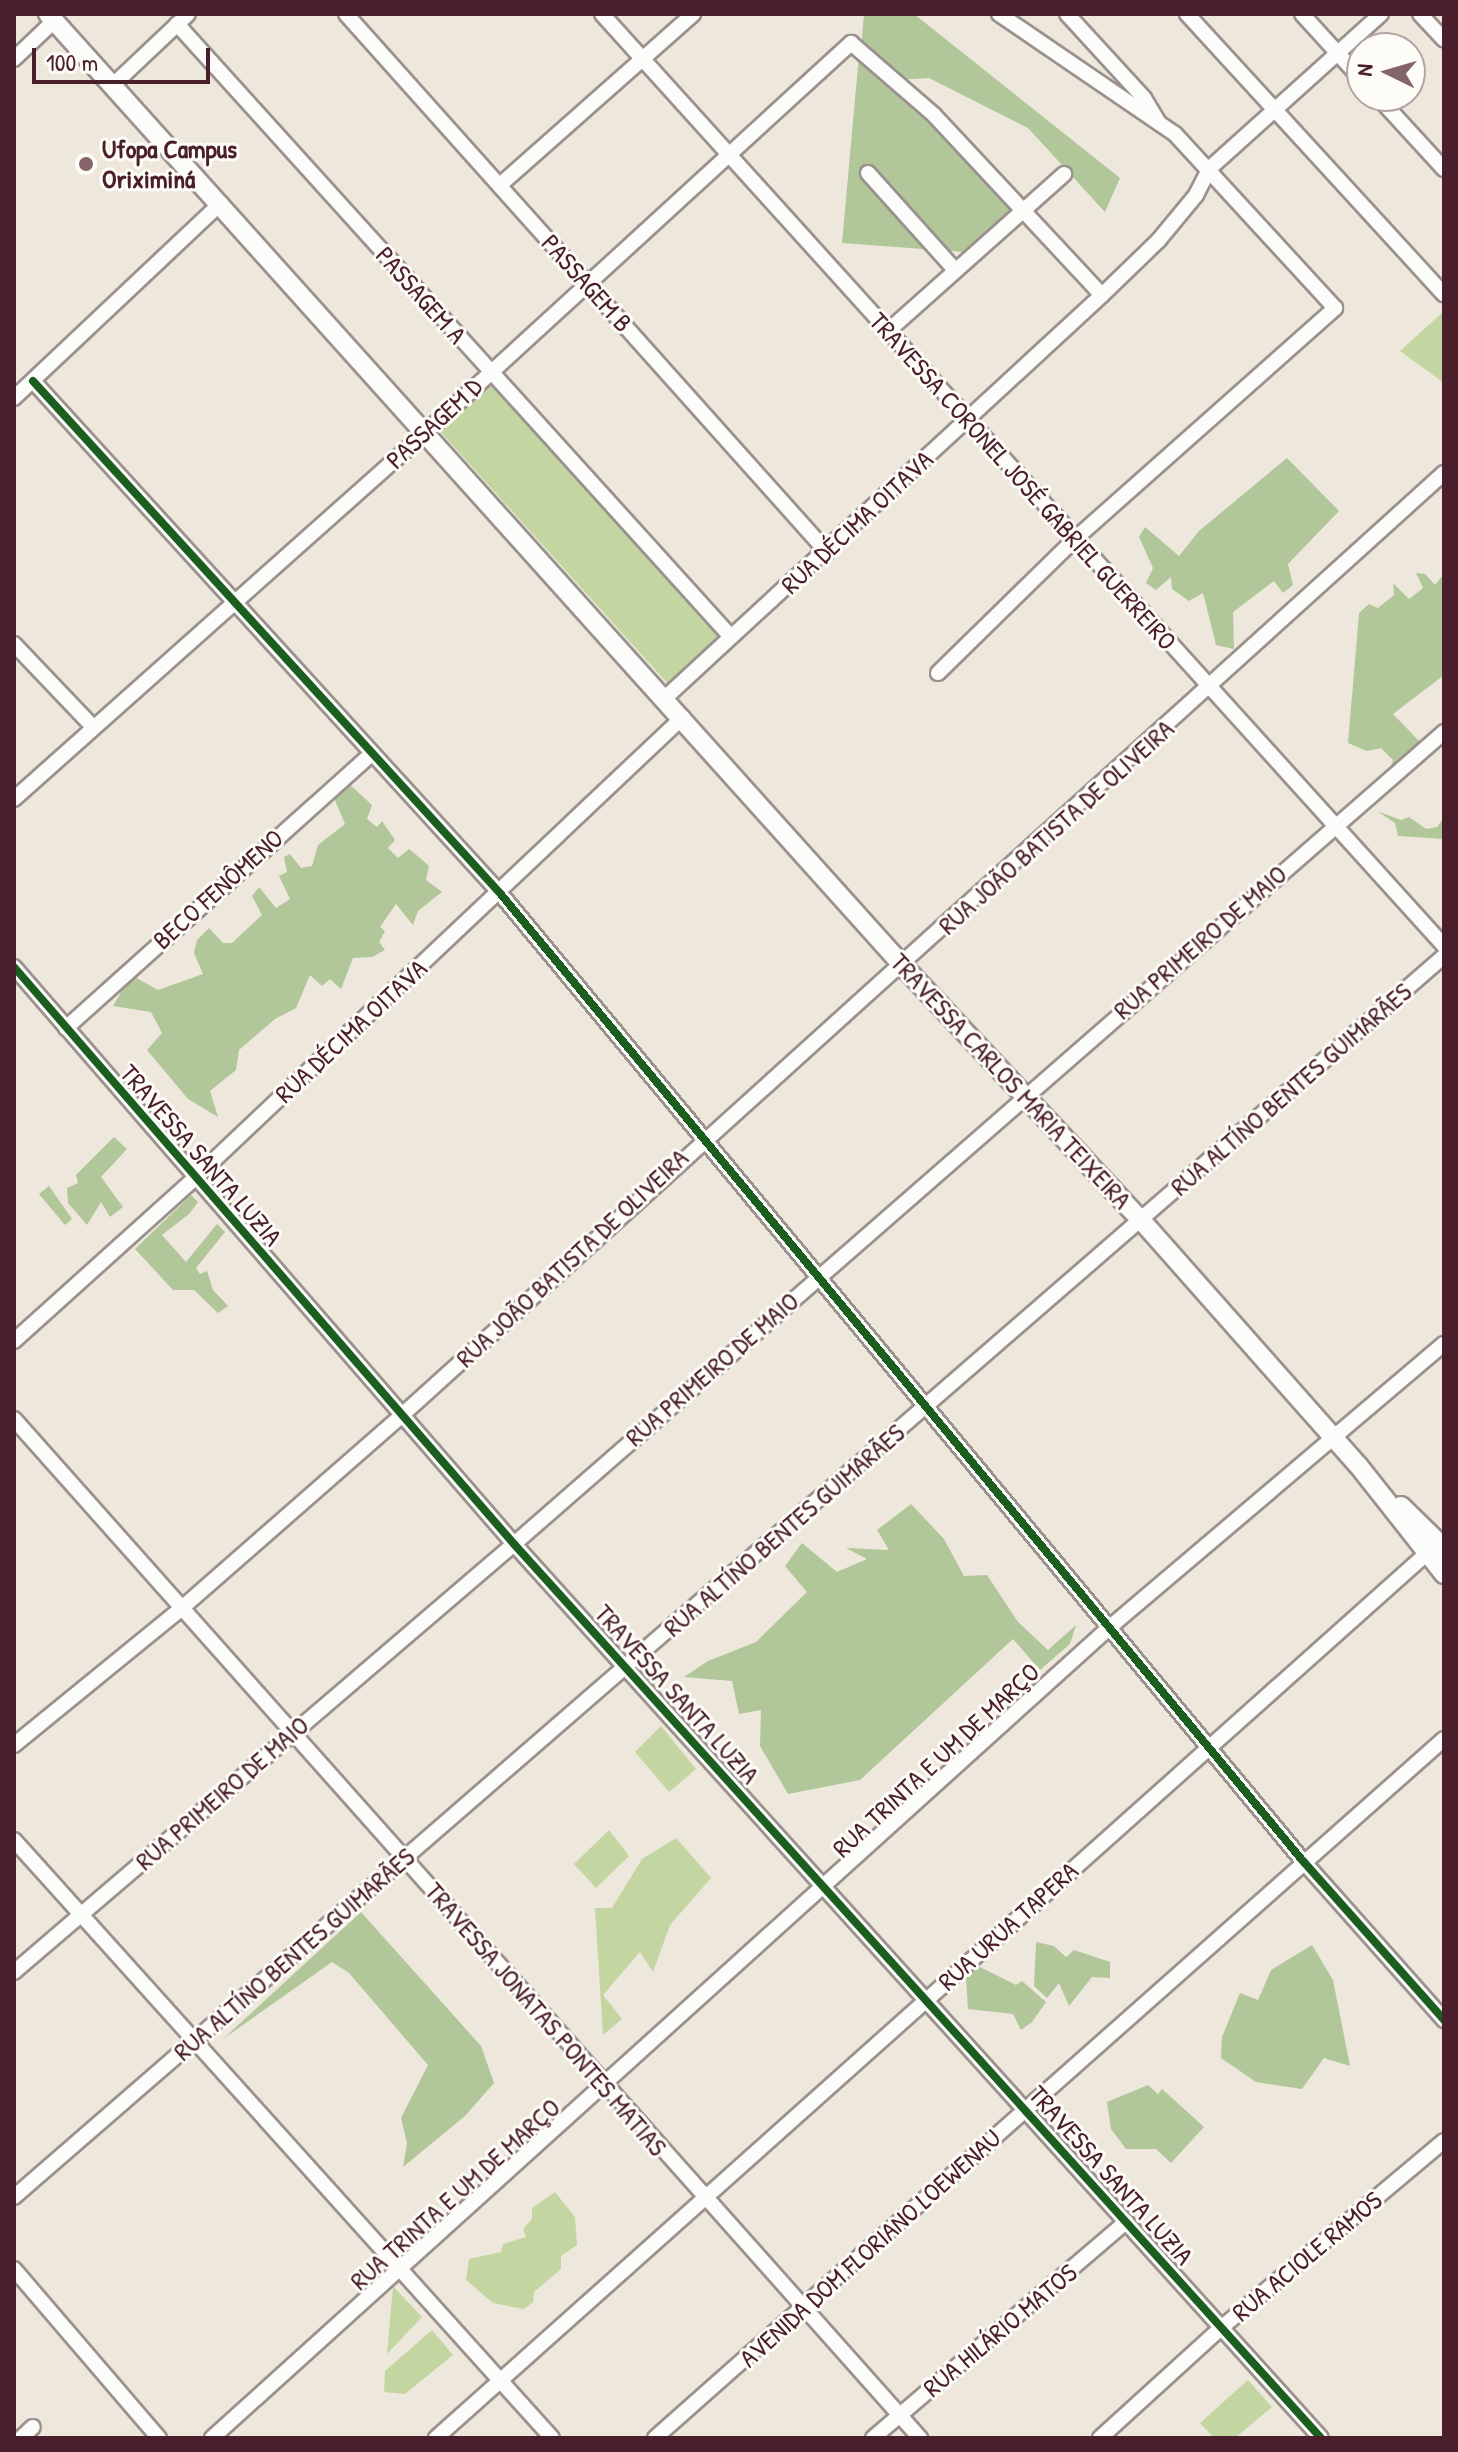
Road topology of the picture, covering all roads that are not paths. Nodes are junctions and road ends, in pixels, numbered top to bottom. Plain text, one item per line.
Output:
1 (346, 14) edge
2 (602, 14) edge
3 (693, 14) edge
4 (999, 14) edge
5 (1067, 14) edge
6 (1187, 14) edge
7 (1302, 14) edge
8 (1381, 14) edge
9 (1420, 14) edge
10 (51, 18) edge
11 (183, 19) edge
12 (1444, 40) edge
13 (1338, 54) junction
14 (14, 59) edge
15 (644, 61) junction
16 (1346, 63) edge
17 (113, 85) junction
18 (1275, 110) junction
19 (1392, 112) edge
20 (1161, 127) junction
21 (727, 154) junction
22 (1210, 168) junction
23 (1444, 169) edge
24 (868, 173) dead end
25 (1064, 174) dead end
26 (500, 185) junction
27 (221, 203) junction
28 (1021, 210) junction
29 (955, 270) junction
30 (587, 284) junction
31 (1444, 294) edge
32 (1102, 295) junction
33 (888, 331) junction
34 (489, 370) junction
35 (33, 381) junction
36 (14, 398) edge
37 (966, 421) junction
38 (425, 433) junction
39 (1444, 473) edge
40 (1075, 539) junction
41 (827, 552) junction
42 (236, 603) junction
43 (731, 637) junction
44 (14, 644) edge
45 (938, 673) dead end
46 (1210, 687) junction
47 (665, 698) junction
48 (683, 717) junction
49 (93, 727) junction
50 (1444, 732) edge
51 (372, 753) junction
52 (14, 799) edge
53 (1335, 825) junction
54 (499, 892) junction
55 (1444, 946) edge
56 (1444, 956) edge
57 (903, 966) junction
58 (14, 967) edge
59 (66, 1028) junction
60 (1024, 1095) junction
61 (702, 1139) junction
62 (195, 1178) junction
63 (1141, 1220) junction
64 (816, 1278) junction
65 (14, 1341) edge
66 (1444, 1344) edge
67 (926, 1405) junction
68 (401, 1416) junction
69 (14, 1419) edge
70 (1333, 1436) junction
71 (514, 1544) junction
72 (1436, 1548) edge
73 (1444, 1574) edge
74 (183, 1607) junction
75 (1110, 1627) junction
76 (626, 1668) junction
77 (291, 1733) junction
78 (1444, 1739) edge
79 (14, 1745) edge
80 (1208, 1747) junction
81 (14, 1840) edge
82 (405, 1859) junction
83 (1303, 1861) junction
84 (826, 1889) junction
85 (83, 1913) junction
86 (14, 1972) edge
87 (925, 2001) junction
88 (1444, 2020) edge
89 (195, 2038) junction
90 (607, 2084) junction
91 (1026, 2109) junction
92 (1444, 2141) edge
93 (14, 2197) edge
94 (702, 2198) junction
95 (1126, 2222) junction
96 (14, 2269) edge
97 (398, 2271) junction
98 (804, 2307) junction
99 (1221, 2328) junction
100 (501, 2381) junction
101 (898, 2415) junction
102 (33, 2427) dead end
103 (21, 2438) edge
104 (159, 2438) edge
105 (212, 2438) edge
106 (436, 2438) edge
107 (552, 2438) edge
108 (655, 2438) edge
109 (873, 2438) edge
110 (920, 2438) edge
111 (1100, 2438) edge
112 (1321, 2438) edge

1 - 26 street, PASSAGEM B
2 - 15 street, TRAVESSA CORONEL JOSÉ GABRIEL GUERREIRO
3 - 15 street
4 - 20 street
5 - 20 street
6 - 18 street
7 - 13 street
8 - 13 street, RUA DÉCIMA OITAVA
9 - 12 street
10 - 14 street
10 - 17 main road, TRAVESSA CARLOS MARIA TEIXEIRA
11 - 17 street
11 - 34 street, PASSAGEM A
13 - 16 street
13 - 18 street, RUA DÉCIMA OITAVA
15 - 21 street, TRAVESSA CORONEL JOSÉ GABRIEL GUERREIRO
15 - 26 street
17 - 27 main road, TRAVESSA CARLOS MARIA TEIXEIRA
18 - 22 street, RUA DÉCIMA OITAVA
18 - 31 street
19 - 23 street
20 - 22 street
21 - 28 street, PASSAGEM D
21 - 30 street, PASSAGEM D
21 - 33 street, TRAVESSA CORONEL JOSÉ GABRIEL GUERREIRO
22 - 32 street, RUA DÉCIMA OITAVA
22 - 40 street
24 - 29 street
25 - 28 street
26 - 30 street, PASSAGEM B
27 - 35 street
27 - 38 main road, TRAVESSA CARLOS MARIA TEIXEIRA
28 - 29 street
28 - 32 street
29 - 33 street
30 - 34 street, PASSAGEM D
30 - 41 street, PASSAGEM B
32 - 37 street, RUA DÉCIMA OITAVA
33 - 37 street, TRAVESSA CORONEL JOSÉ GABRIEL GUERREIRO
34 - 38 street, PASSAGEM D
34 - 43 street, PASSAGEM A
35 - 36 street
35 - 42 street
37 - 40 street, TRAVESSA CORONEL JOSÉ GABRIEL GUERREIRO
37 - 41 street, RUA DÉCIMA OITAVA
38 - 42 street, PASSAGEM D
38 - 47 main road, TRAVESSA CARLOS MARIA TEIXEIRA
39 - 46 street, RUA JOÃO BATISTA DE OLIVEIRA
40 - 45 street
40 - 46 street, TRAVESSA CORONEL JOSÉ GABRIEL GUERREIRO
41 - 43 street, RUA DÉCIMA OITAVA
42 - 49 street, PASSAGEM D
42 - 51 street
43 - 47 street, RUA DÉCIMA OITAVA
44 - 49 street
46 - 53 street, TRAVESSA CORONEL JOSÉ GABRIEL GUERREIRO
46 - 57 street, RUA JOÃO BATISTA DE OLIVEIRA
47 - 48 main road, TRAVESSA CARLOS MARIA TEIXEIRA
48 - 54 street, RUA DÉCIMA OITAVA
48 - 57 main road, TRAVESSA CARLOS MARIA TEIXEIRA
49 - 52 street, PASSAGEM D
50 - 53 street, RUA PRIMEIRO DE MAIO
51 - 54 street
51 - 59 street, BECO FENÔMENO
53 - 55 street, TRAVESSA CORONEL JOSÉ GABRIEL GUERREIRO
53 - 60 street, RUA PRIMEIRO DE MAIO
54 - 61 street
54 - 62 street, RUA DÉCIMA OITAVA
56 - 63 street, RUA ALTÍNO BENTES GUIMARÃES
57 - 60 main road, TRAVESSA CARLOS MARIA TEIXEIRA
57 - 61 street, RUA JOÃO BATISTA DE OLIVEIRA
58 - 59 street, TRAVESSA SANTA LUZIA
59 - 62 street, TRAVESSA SANTA LUZIA
60 - 63 main road, TRAVESSA CARLOS MARIA TEIXEIRA
60 - 64 street, RUA PRIMEIRO DE MAIO
61 - 64 street
61 - 68 street, RUA JOÃO BATISTA DE OLIVEIRA
62 - 65 street, RUA DÉCIMA OITAVA
62 - 68 street, TRAVESSA SANTA LUZIA
63 - 67 street, RUA ALTÍNO BENTES GUIMARÃES
63 - 70 main road, TRAVESSA CARLOS MARIA TEIXEIRA
64 - 67 street
64 - 71 street, RUA PRIMEIRO DE MAIO
66 - 70 street, RUA TRINTA E UM DE MARÇO
67 - 75 street
67 - 76 street, RUA ALTÍNO BENTES GUIMARÃES
68 - 71 street, TRAVESSA SANTA LUZIA
68 - 74 street, RUA JOÃO BATISTA DE OLIVEIRA
69 - 74 street, TRAVESSA JONATAS PONTES MATIAS
70 - 72 main road, TRAVESSA CARLOS MARIA TEIXEIRA
70 - 75 street, RUA TRINTA E UM DE MARÇO
71 - 76 street, TRAVESSA SANTA LUZIA
71 - 77 street, RUA PRIMEIRO DE MAIO
72 - 73 main road, TRAVESSA CARLOS MARIA TEIXEIRA
72 - 80 street, RUA URUA TAPERA
74 - 77 street, TRAVESSA JONATAS PONTES MATIAS
74 - 79 street, RUA JOÃO BATISTA DE OLIVEIRA
75 - 80 street
75 - 84 street, RUA TRINTA E UM DE MARÇO
76 - 82 street, RUA ALTÍNO BENTES GUIMARÃES
76 - 84 street, TRAVESSA SANTA LUZIA
77 - 82 street, TRAVESSA JONATAS PONTES MATIAS
77 - 85 street, RUA PRIMEIRO DE MAIO
78 - 83 street, AVENIDA DOM FLORIANO LOEWENAU
80 - 83 street
80 - 87 street, RUA URUA TAPERA
81 - 85 street
82 - 89 street, RUA ALTÍNO BENTES GUIMARÃES
82 - 90 street, TRAVESSA JONATAS PONTES MATIAS
83 - 88 street
83 - 91 street, AVENIDA DOM FLORIANO LOEWENAU
84 - 87 street, TRAVESSA SANTA LUZIA
84 - 90 street, RUA TRINTA E UM DE MARÇO
85 - 86 street, RUA PRIMEIRO DE MAIO
85 - 89 street
87 - 91 street, TRAVESSA SANTA LUZIA
87 - 94 street, RUA URUA TAPERA
89 - 93 street, RUA ALTÍNO BENTES GUIMARÃES
89 - 97 street
90 - 94 street, TRAVESSA JONATAS PONTES MATIAS
90 - 97 street, RUA TRINTA E UM DE MARÇO
91 - 95 street, TRAVESSA SANTA LUZIA
91 - 98 street, AVENIDA DOM FLORIANO LOEWENAU
92 - 99 street, RUA ACIOLE RAMOS
94 - 98 street, TRAVESSA JONATAS PONTES MATIAS
94 - 100 street, RUA URUA TAPERA
95 - 99 street, TRAVESSA SANTA LUZIA
95 - 101 street, RUA HILÁRIO MATOS
96 - 104 street
97 - 100 street
97 - 105 street, RUA TRINTA E UM DE MARÇO
98 - 101 street, TRAVESSA JONATAS PONTES MATIAS
98 - 108 street, AVENIDA DOM FLORIANO LOEWENAU
99 - 111 street, RUA ACIOLE RAMOS
99 - 112 street, TRAVESSA SANTA LUZIA
100 - 106 street, RUA URUA TAPERA
100 - 107 street
101 - 109 street, RUA HILÁRIO MATOS
101 - 110 street, TRAVESSA JONATAS PONTES MATIAS
102 - 103 street

